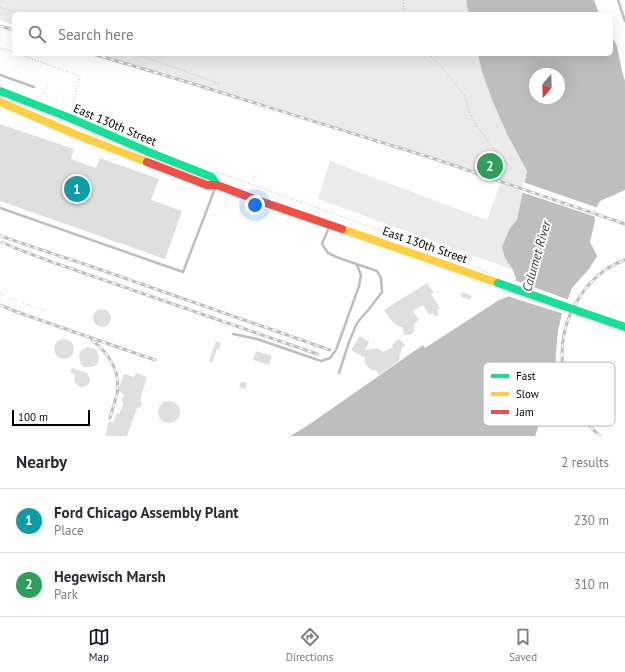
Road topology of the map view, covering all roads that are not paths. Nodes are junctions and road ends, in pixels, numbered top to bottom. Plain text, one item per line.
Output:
1 (618, 0) edge
2 (625, 21) edge
3 (0, 75) edge
4 (34, 87) dead end
5 (0, 92) edge
6 (0, 102) edge
7 (216, 185) junction
8 (0, 208) edge
9 (330, 225) junction
10 (358, 265) junction
11 (625, 327) edge
12 (233, 334) dead end
13 (339, 373) dead end

1 - 2 lane
3 - 4 lane
5 - 7 main road, East 130th Street
6 - 7 main road, East 130th Street
7 - 8 lane
7 - 9 main road, East 130th Street
9 - 10 lane
9 - 11 main road, East 130th Street, bridge
10 - 12 lane
10 - 13 lane

